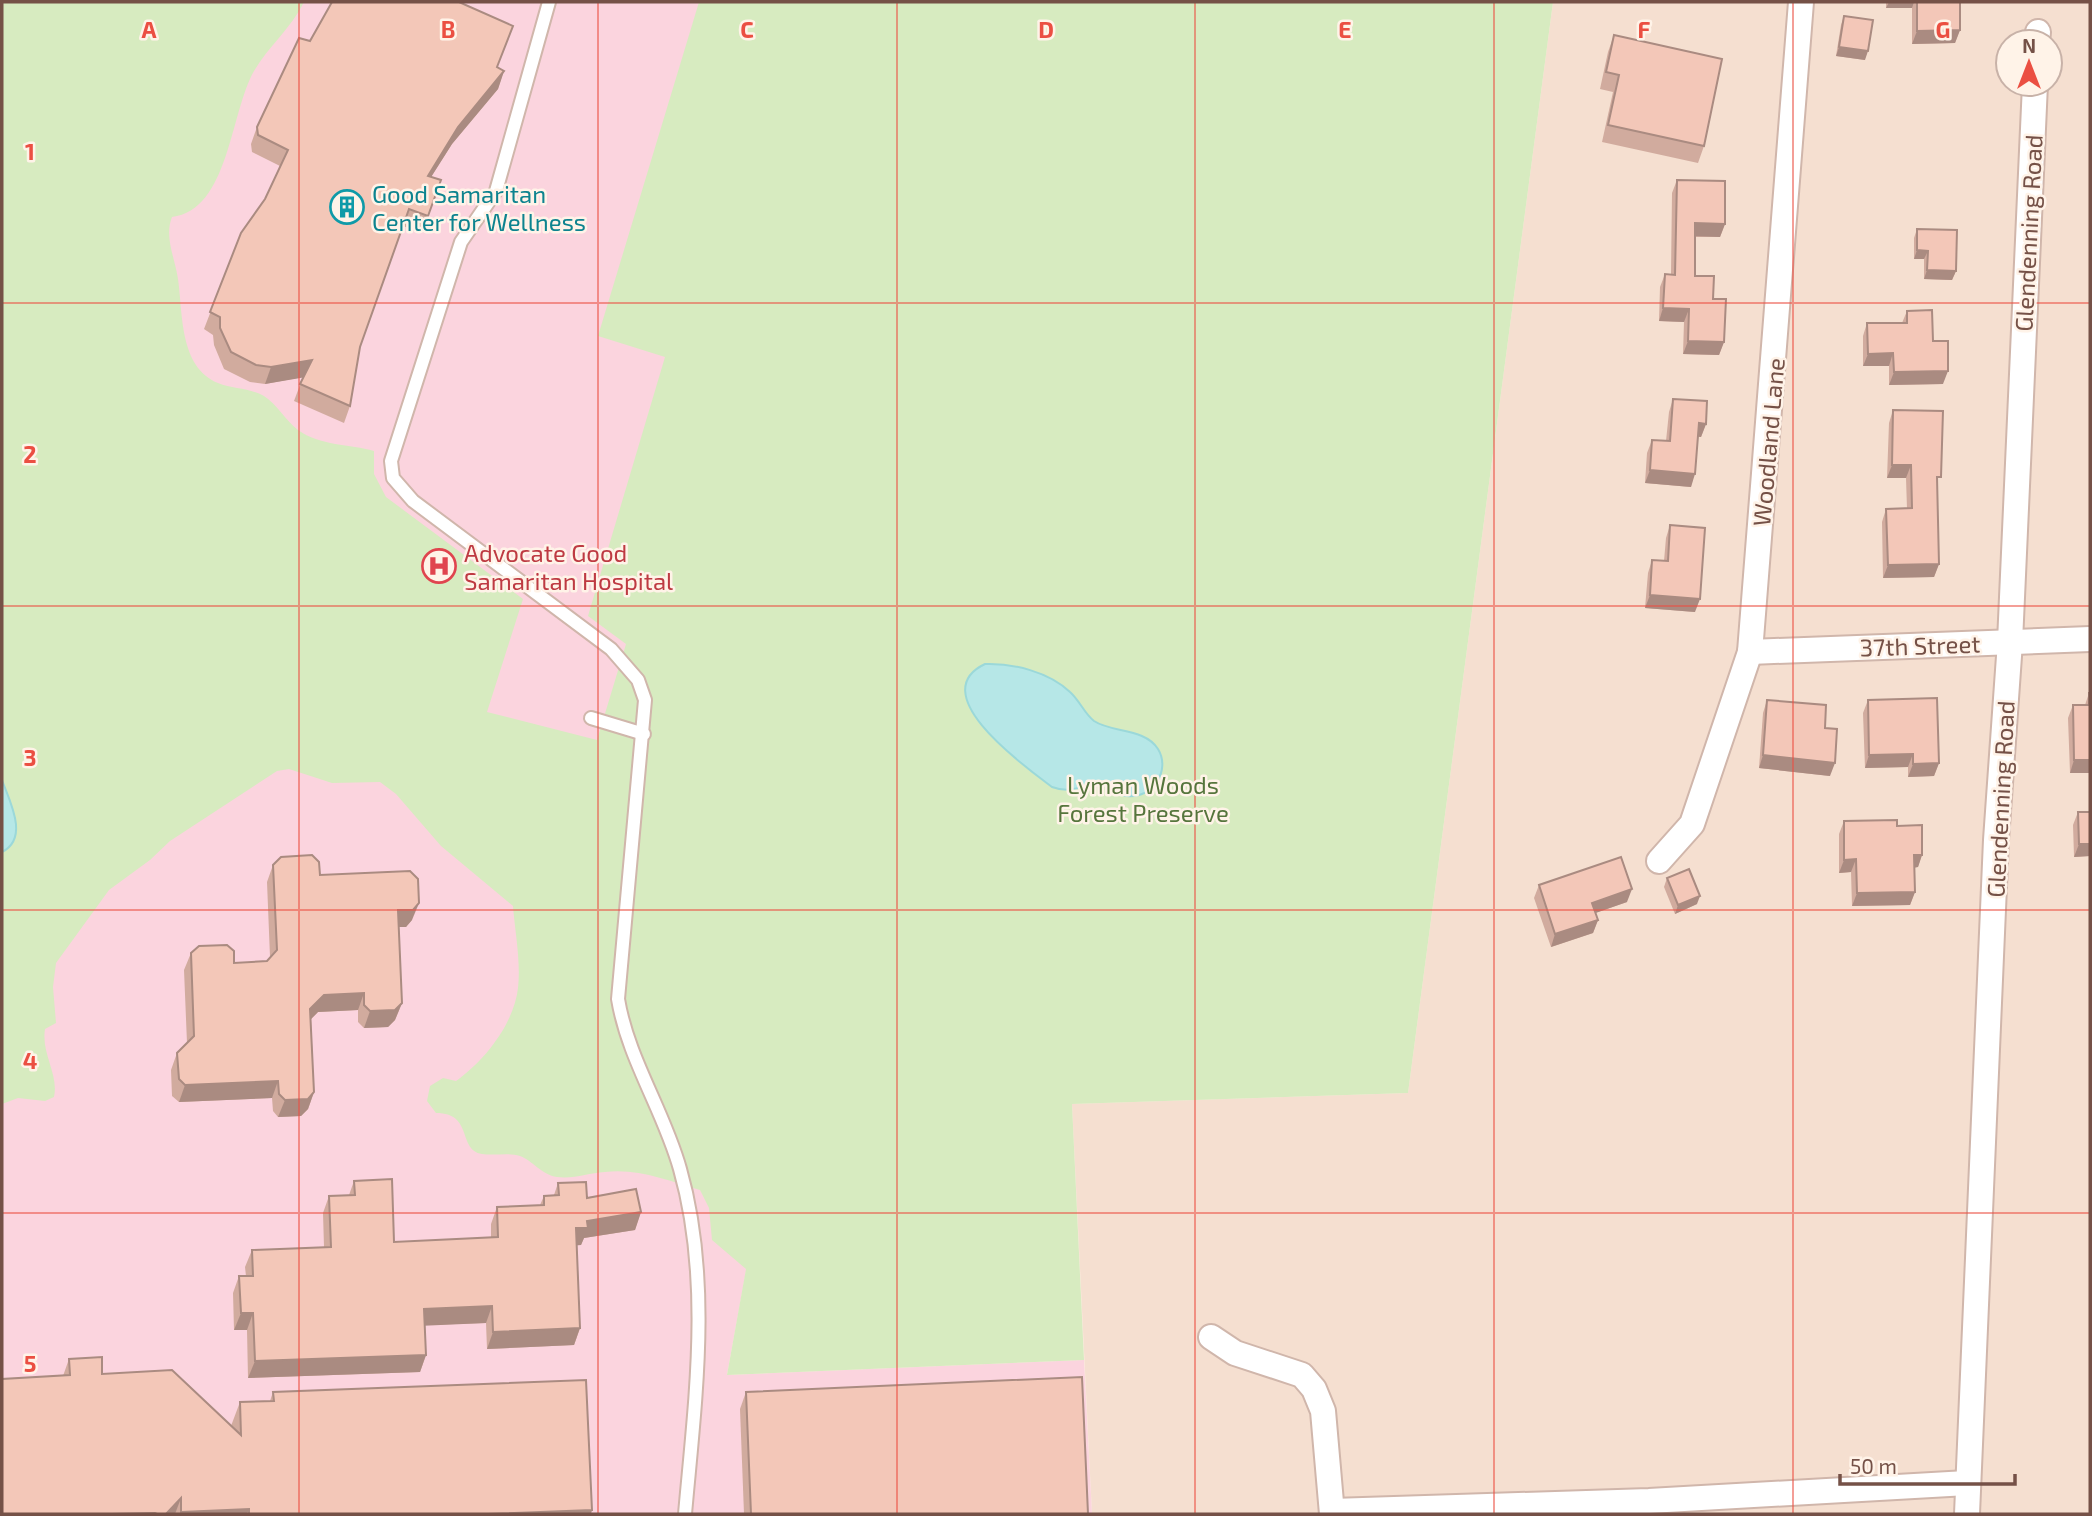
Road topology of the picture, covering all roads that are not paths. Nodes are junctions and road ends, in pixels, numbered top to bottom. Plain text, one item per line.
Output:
1 (549, 2) edge
2 (1801, 2) edge
3 (2034, 98) edge
4 (2090, 639) edge
5 (2010, 642) junction
6 (1750, 652) junction
7 (590, 718) dead end
8 (644, 734) junction
9 (1659, 861) dead end
10 (1211, 1337) dead end
11 (1967, 1483) junction
12 (1332, 1513) edge
13 (685, 1514) edge
14 (1967, 1514) edge

1 - 8 lane
2 - 6 street, Woodland Lane
3 - 5 street, Glendenning Road
4 - 5 street, 37th Street
5 - 6 street, 37th Street
5 - 11 street, Glendenning Road
6 - 9 street, Woodland Lane
7 - 8 lane
8 - 13 lane
10 - 12 street
11 - 12 street
11 - 14 street, Glendenning Road

